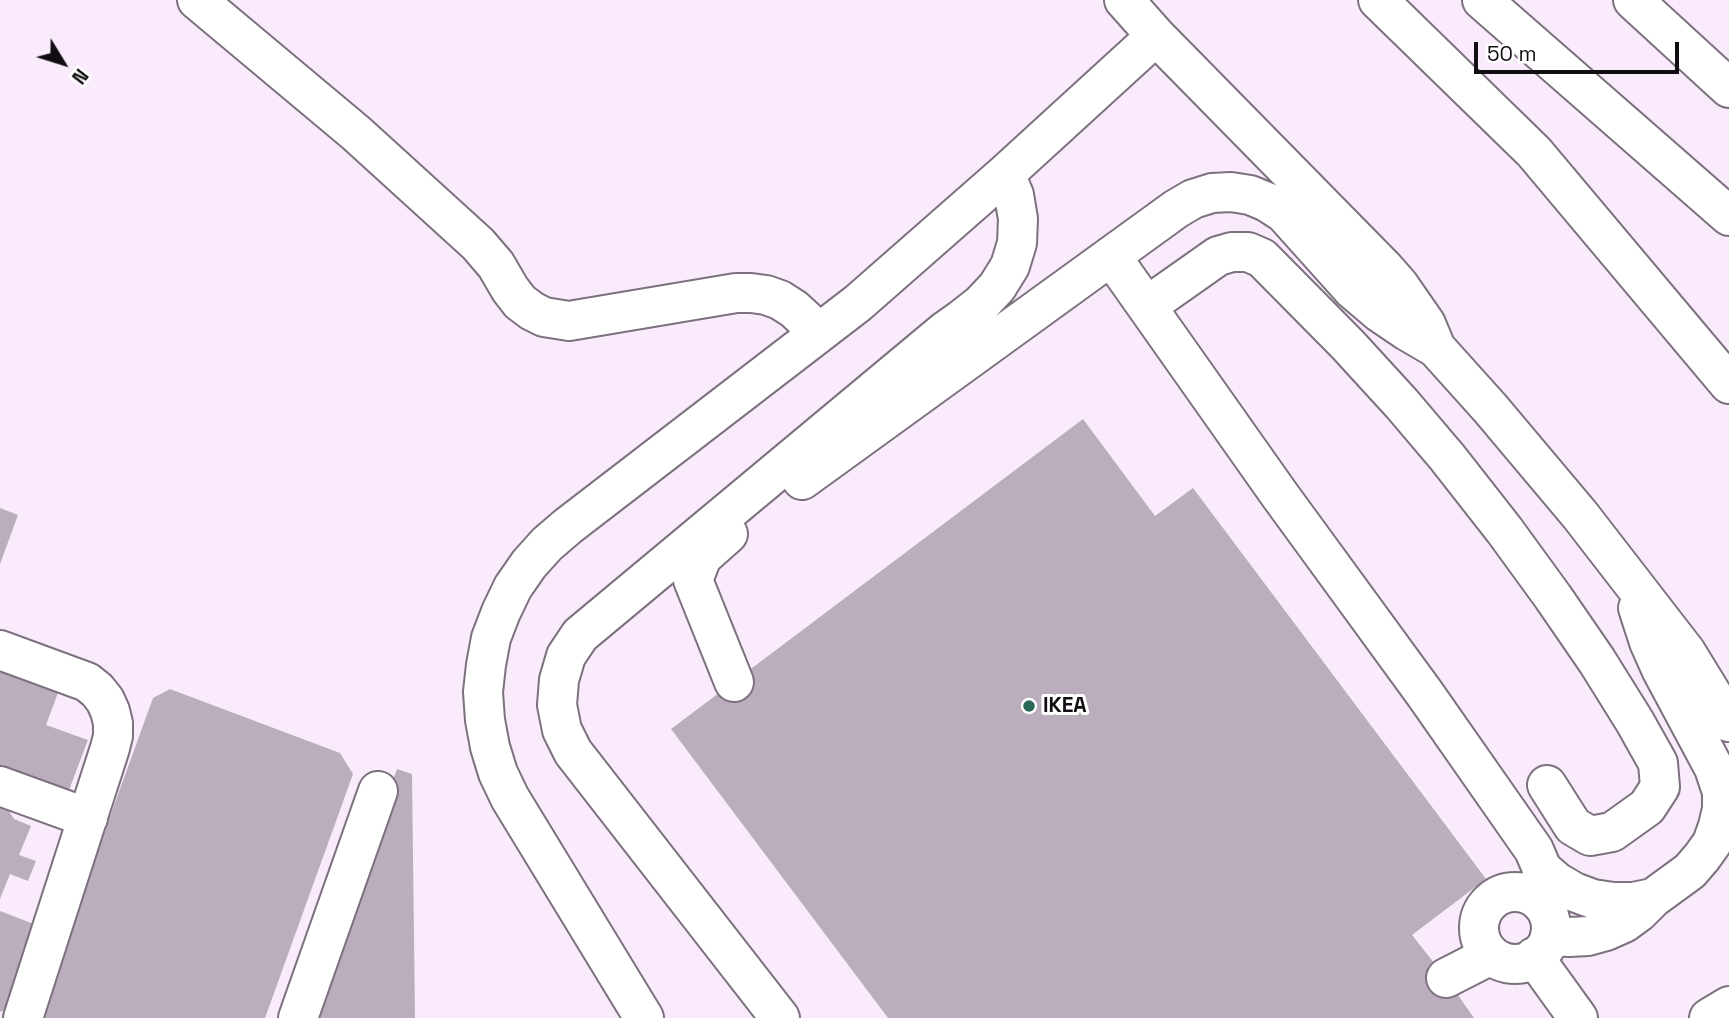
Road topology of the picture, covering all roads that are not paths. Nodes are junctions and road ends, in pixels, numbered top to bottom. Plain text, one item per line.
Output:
1 (1124, 0) edge
2 (1378, 0) edge
3 (1482, 0) edge
4 (1633, 0) edge
5 (217, 6) edge
6 (1156, 36) junction
7 (1729, 88) edge
8 (1005, 174) junction
9 (1729, 216) edge
10 (1111, 256) junction
11 (1147, 306) junction
12 (945, 331) junction
13 (816, 335) junction
14 (1436, 348) junction
15 (1729, 384) edge
16 (911, 401) junction
17 (1633, 585) junction
18 (0, 650) edge
19 (734, 682) dead end
20 (1729, 722) edge
21 (1547, 785) dead end
22 (0, 786) edge
23 (378, 792) dead end
24 (88, 818) junction
25 (1653, 898) junction
26 (1530, 930) junction
27 (1448, 976) dead end
28 (1729, 1006) edge
29 (23, 1018) edge
30 (298, 1018) edge
31 (644, 1018) edge
32 (779, 1018) edge
33 (1553, 1018) edge
34 (1578, 1018) edge
35 (1709, 1018) edge

1 - 6 main road
2 - 15 main road
3 - 9 main road
4 - 7 main road
5 - 13 main road
6 - 8 main road
6 - 14 main road
8 - 12 main road
8 - 13 main road
10 - 11 main road
10 - 14 main road
10 - 16 main road
11 - 21 main road
11 - 26 main road
12 - 16 main road
12 - 32 main road
13 - 31 main road
14 - 17 main road
16 - 19 main road
17 - 20 main road
17 - 25 main road
18 - 24 main road
22 - 24 main road
23 - 30 main road
24 - 29 main road
25 - 26 main road
25 - 26 main road
26 - 27 main road
26 - 33 main road
26 - 34 main road
28 - 35 main road

